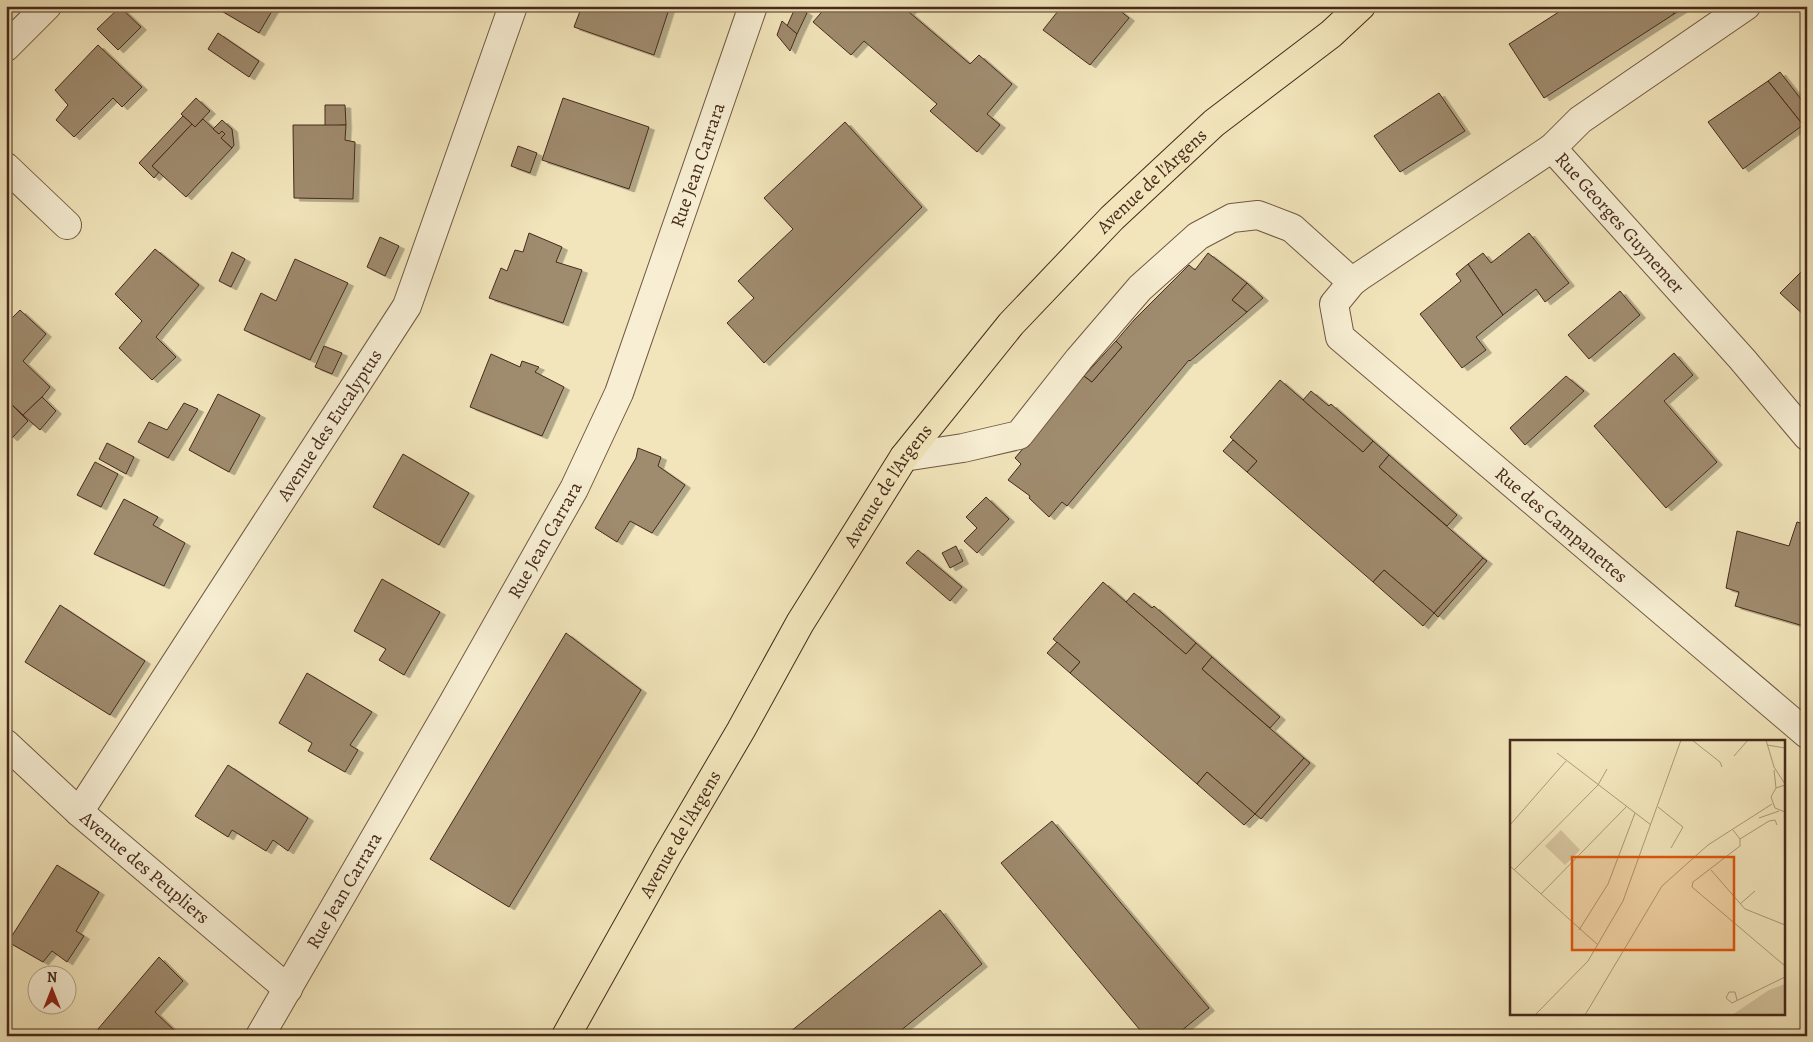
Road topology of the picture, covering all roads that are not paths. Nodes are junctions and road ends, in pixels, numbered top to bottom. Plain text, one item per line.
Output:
1 (46, 6) edge
2 (513, 6) edge
3 (753, 6) edge
4 (1361, 6) edge
5 (1377, 6) edge
6 (1746, 6) edge
7 (1331, 34) junction
8 (6, 47) edge
9 (1552, 148) junction
10 (6, 167) edge
11 (66, 225) dead end
12 (1352, 282) junction
13 (1807, 436) edge
14 (904, 457) junction
15 (1807, 734) edge
16 (6, 744) edge
17 (80, 812) junction
18 (288, 989) junction
19 (260, 1036) edge
20 (566, 1036) edge

1 - 8 street
2 - 17 street, Avenue des Eucalyptus
3 - 18 street, Rue Jean Carrara
4 - 7 main road, Avenue de l'Argens
5 - 7 main road, Avenue de l'Argens
6 - 9 street, Rue Georges Guynemer
7 - 14 main road, Avenue de l'Argens
9 - 12 street
9 - 13 street, Rue Georges Guynemer
10 - 11 street
12 - 14 street
12 - 15 street, Rue des Campanettes
14 - 20 main road, Avenue de l'Argens
16 - 17 street, Avenue des Peupliers
17 - 18 street, Avenue des Peupliers
18 - 19 street, Rue Jean Carrara

